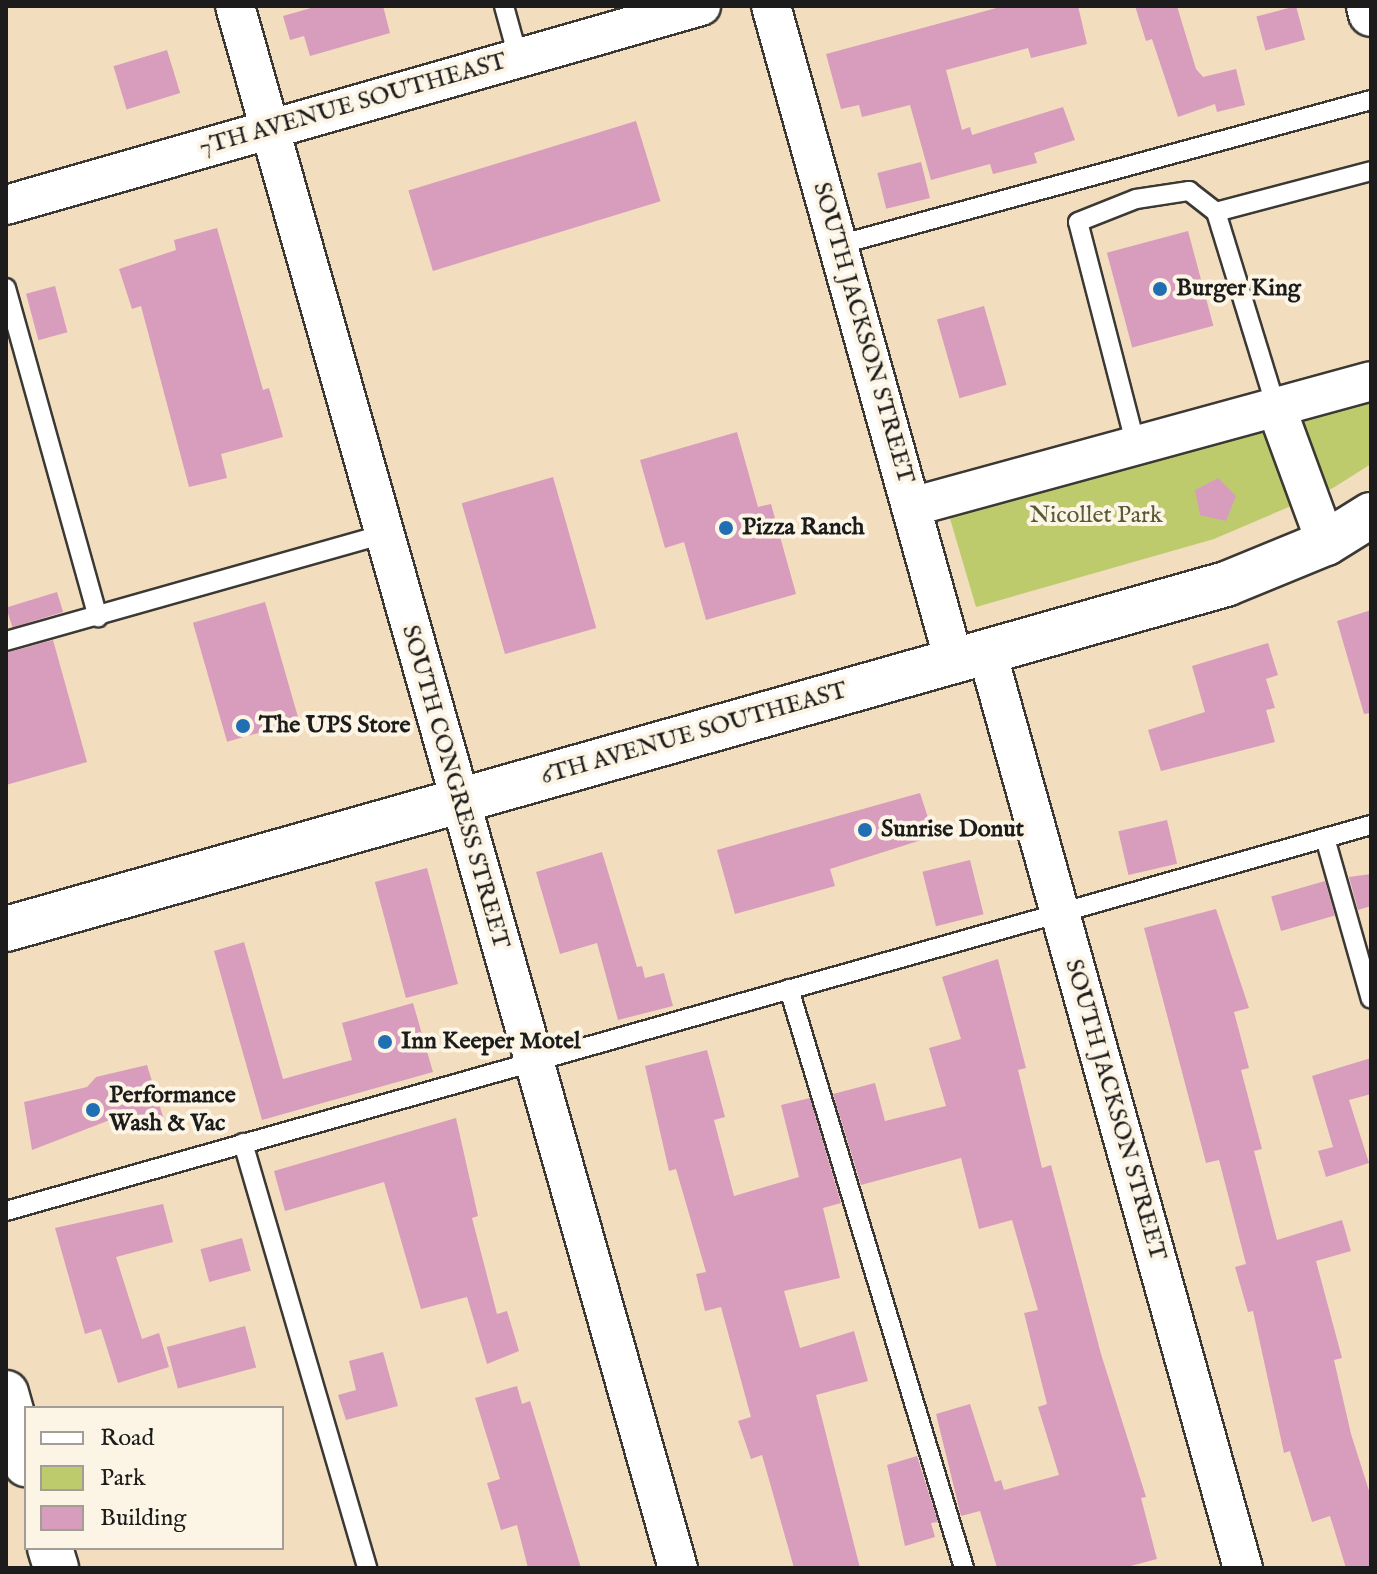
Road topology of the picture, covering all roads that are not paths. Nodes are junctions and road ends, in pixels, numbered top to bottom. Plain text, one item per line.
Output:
1 (235, 6) edge
2 (504, 6) edge
3 (701, 6) edge
4 (771, 6) edge
5 (1369, 6) edge
6 (1371, 14) edge
7 (518, 57) junction
8 (1371, 100) edge
9 (271, 129) junction
10 (1371, 171) edge
11 (6, 205) edge
12 (1216, 212) junction
13 (838, 245) junction
14 (6, 288) edge
15 (1371, 381) edge
16 (1276, 407) junction
17 (1136, 446) junction
18 (911, 507) junction
19 (1371, 515) edge
20 (384, 534) junction
21 (1371, 537) edge
22 (1324, 544) junction
23 (98, 617) junction
24 (6, 641) edge
25 (970, 656) junction
26 (458, 801) junction
27 (1371, 825) edge
28 (1325, 838) junction
29 (1060, 916) junction
30 (6, 929) edge
31 (789, 989) junction
32 (1371, 999) edge
33 (533, 1062) junction
34 (243, 1143) junction
35 (6, 1211) edge
36 (6, 1393) edge
37 (24, 1457) edge
38 (367, 1568) edge
39 (678, 1568) edge
40 (964, 1568) edge
41 (1243, 1568) edge

1 - 9 street, SOUTH CONGRESS STREET
2 - 7 lane
3 - 7 street, 7TH AVENUE SOUTHEAST
4 - 13 street, SOUTH JACKSON STREET
5 - 6 main road
7 - 9 street, 7TH AVENUE SOUTHEAST
8 - 13 lane
9 - 11 street, 7TH AVENUE SOUTHEAST
9 - 20 street, SOUTH CONGRESS STREET
10 - 12 lane
12 - 16 lane
12 - 17 lane
13 - 18 street, SOUTH JACKSON STREET
14 - 23 lane
15 - 16 street
16 - 17 street
16 - 22 street
17 - 18 street
18 - 25 street, SOUTH JACKSON STREET
19 - 22 main road, 6TH AVENUE SOUTHEAST
20 - 23 lane
20 - 26 street, SOUTH CONGRESS STREET
21 - 22 main road
22 - 25 main road, 6TH AVENUE SOUTHEAST
23 - 24 lane
25 - 26 main road, 6TH AVENUE SOUTHEAST
25 - 29 street, SOUTH JACKSON STREET
26 - 30 main road, 6TH AVENUE SOUTHEAST
26 - 33 street, SOUTH CONGRESS STREET
27 - 28 lane
28 - 29 lane
28 - 32 lane
29 - 31 lane
29 - 41 street, SOUTH JACKSON STREET
31 - 33 lane
31 - 40 lane
33 - 34 lane
33 - 39 street, SOUTH CONGRESS STREET
34 - 35 lane
34 - 38 lane
36 - 37 main road

